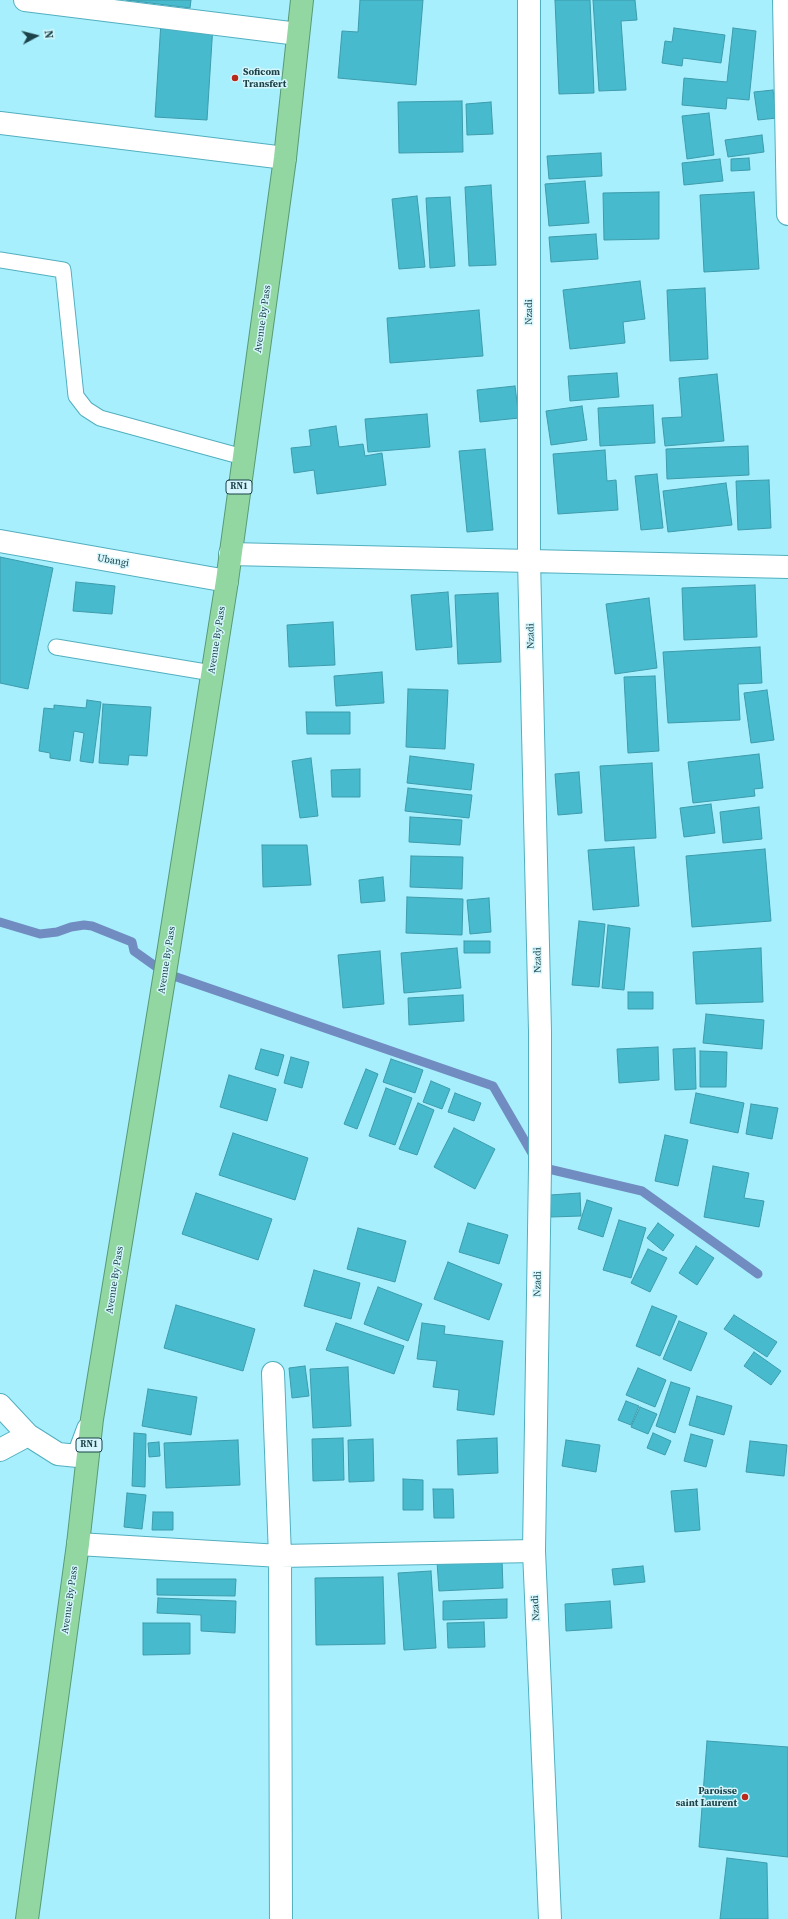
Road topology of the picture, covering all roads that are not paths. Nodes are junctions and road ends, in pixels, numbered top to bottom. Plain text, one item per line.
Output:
1 (25, 0) edge
2 (302, 0) edge
3 (529, 0) edge
4 (784, 0) edge
5 (298, 34) junction
6 (0, 123) edge
7 (285, 158) junction
8 (788, 214) edge
9 (0, 260) edge
10 (243, 457) junction
11 (0, 541) edge
12 (230, 554) junction
13 (529, 560) junction
14 (788, 567) edge
15 (226, 581) junction
16 (56, 647) dead end
17 (212, 673) junction
18 (273, 1373) dead end
19 (0, 1405) edge
20 (92, 1419) junction
21 (28, 1435) junction
22 (0, 1450) edge
23 (78, 1544) junction
24 (534, 1551) junction
25 (280, 1556) junction
26 (27, 1919) edge
27 (281, 1919) edge
28 (550, 1919) edge

1 - 5 street
2 - 5 highway, Avenue By Pass / RN1
3 - 13 street, Nzadi
4 - 8 street
5 - 7 highway, Avenue By Pass / RN1
6 - 7 street
7 - 10 highway, Avenue By Pass / RN1
9 - 10 lane
10 - 12 highway, Avenue By Pass / RN1
11 - 15 street, Ubangi
12 - 13 street
12 - 15 highway, Avenue By Pass / RN1
13 - 14 street
13 - 24 street, Nzadi
15 - 17 highway, Avenue By Pass / RN1
16 - 17 lane
17 - 20 highway, Avenue By Pass / RN1
18 - 25 street
19 - 21 street
20 - 21 street
20 - 23 highway, Avenue By Pass / RN1
21 - 22 street
23 - 25 street
23 - 26 highway, Avenue By Pass / RN1
24 - 25 street
24 - 28 street, Nzadi
25 - 27 street

